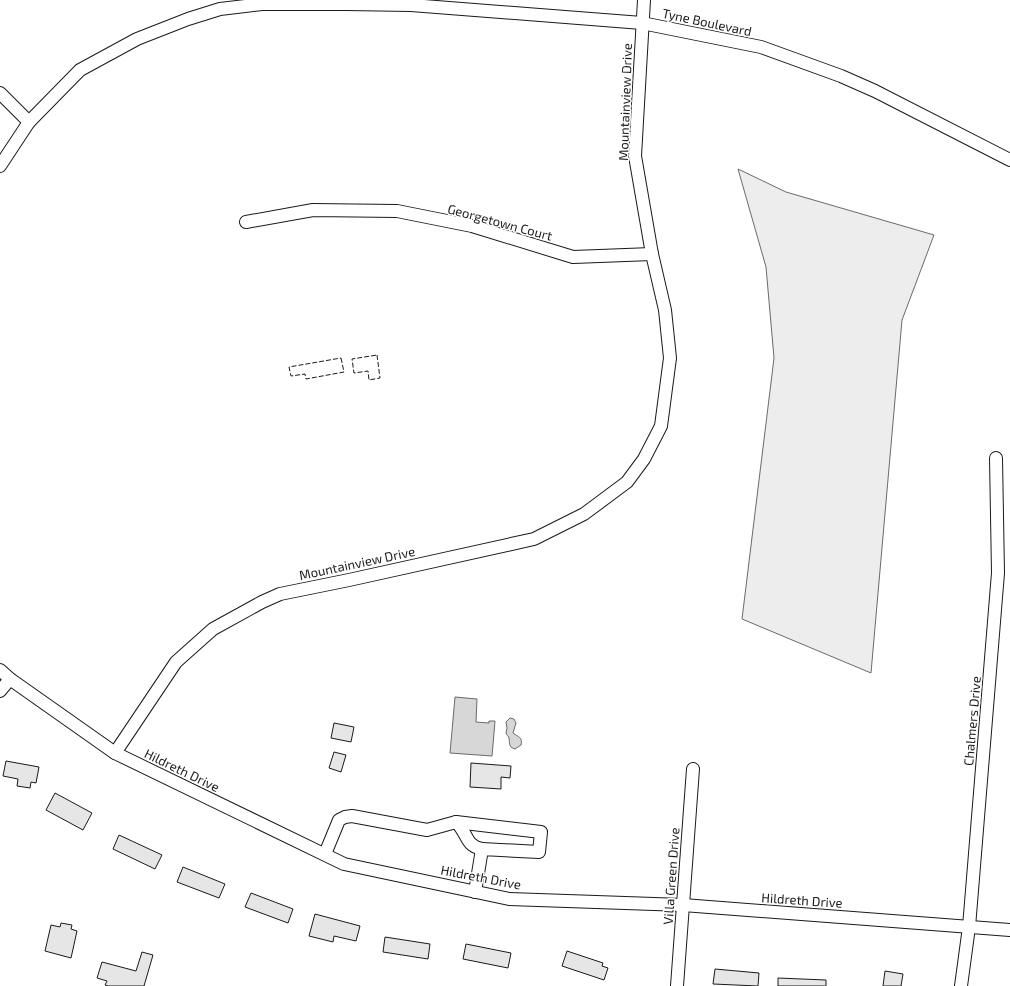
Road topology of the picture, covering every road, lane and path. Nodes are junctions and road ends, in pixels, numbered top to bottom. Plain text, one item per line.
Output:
1 (644, 0) edge
2 (642, 22) junction
3 (0, 93) edge
4 (29, 122) junction
5 (1010, 160) edge
6 (0, 166) edge
7 (246, 222) dead end
8 (652, 254) junction
9 (996, 458) dead end
10 (0, 670) edge
11 (10, 679) junction
12 (0, 691) edge
13 (115, 752) junction
14 (693, 769) dead end
15 (456, 822) junction
16 (482, 849) junction
17 (325, 854) junction
18 (475, 892) junction
19 (684, 905) junction
20 (969, 927) junction
21 (1010, 930) edge
22 (677, 986) edge
23 (961, 986) edge

1 - 2 street, Mountainview Drive
2 - 4 street, Tyne Boulevard
2 - 5 street, Tyne Boulevard
2 - 8 street, Mountainview Drive
3 - 4 street
4 - 6 street, Tyne Boulevard
7 - 8 street, Georgetown Court
8 - 13 street, Mountainview Drive
9 - 20 street, Chalmers Drive
10 - 11 street, Hildreth Drive
11 - 12 street
11 - 13 street, Hildreth Drive
13 - 17 street, Hildreth Drive
14 - 19 street, Villa Green Drive
15 - 16 street
15 - 16 street
15 - 17 street
16 - 18 street
17 - 18 street, Hildreth Drive
18 - 19 street, Hildreth Drive
19 - 20 street, Hildreth Drive
19 - 22 street, Villa Green Drive
20 - 21 street, Hildreth Drive
20 - 23 street, Chalmers Drive

